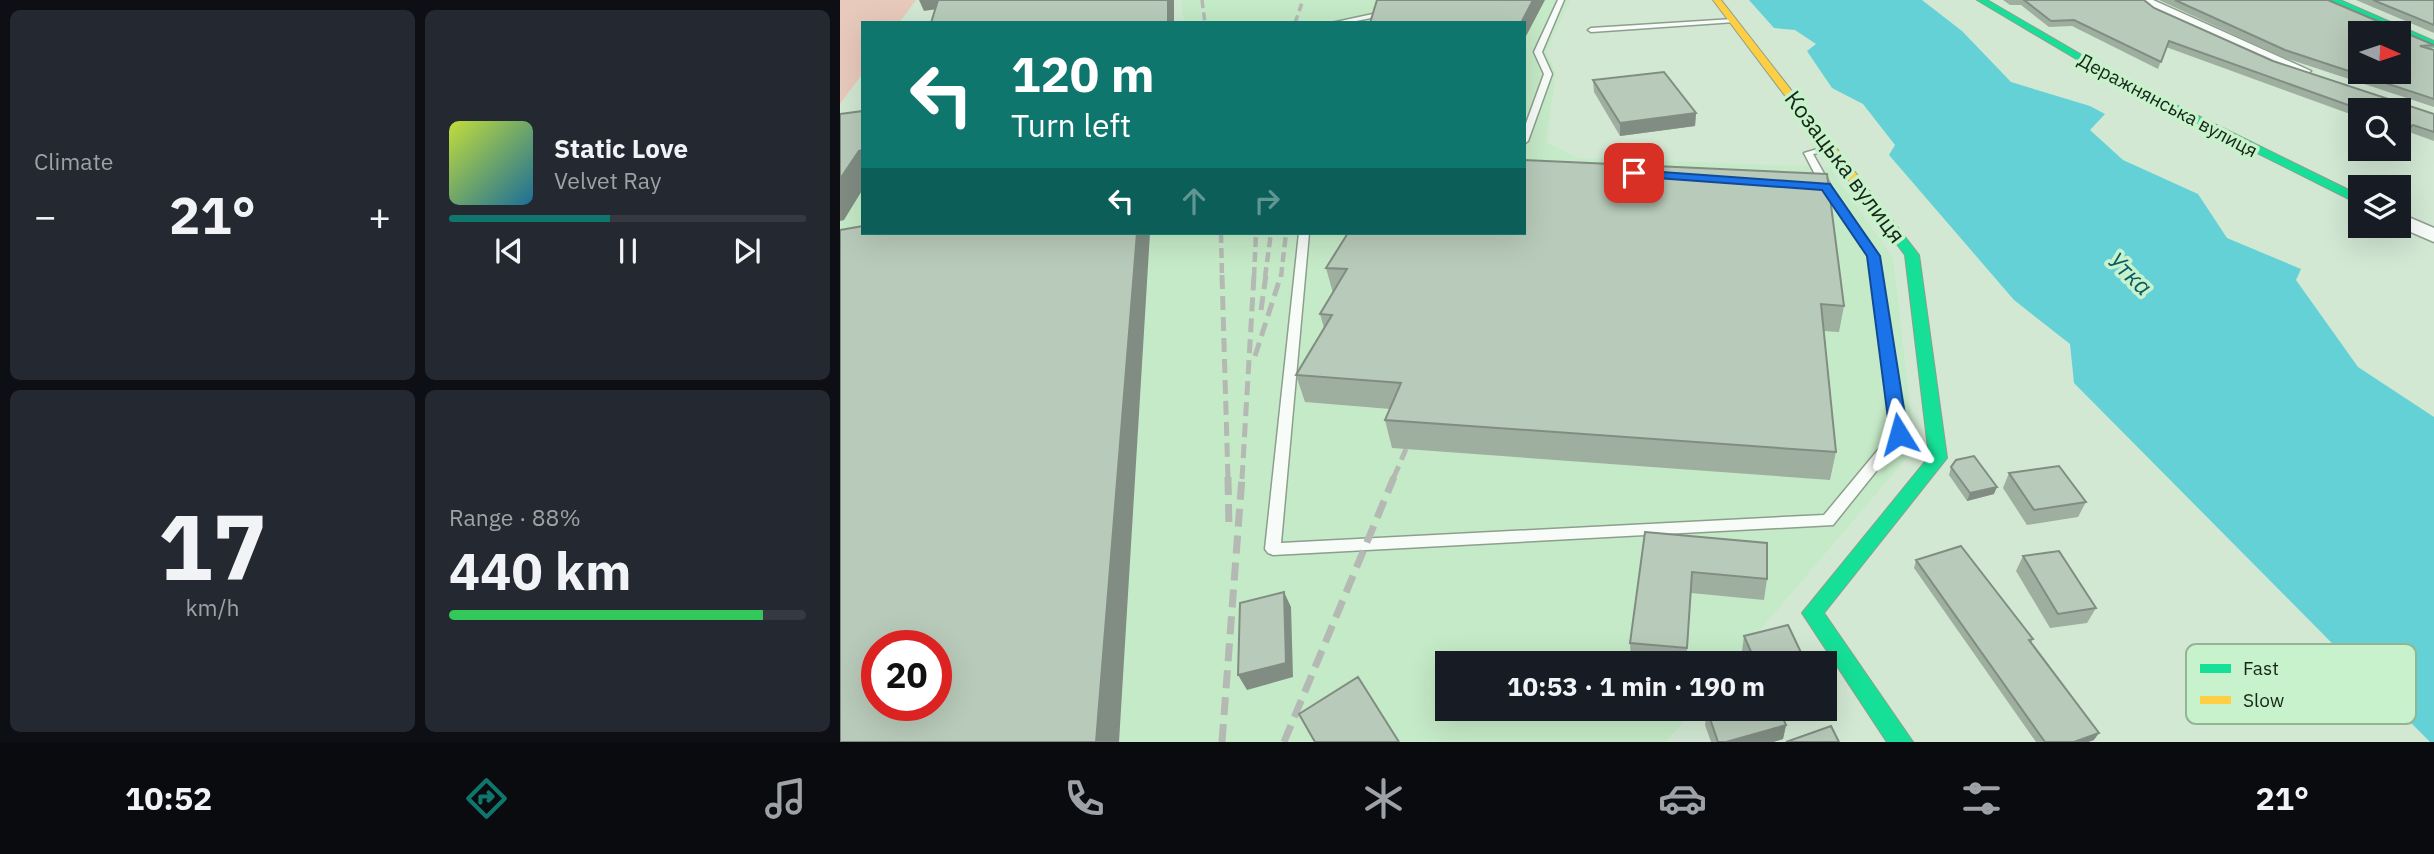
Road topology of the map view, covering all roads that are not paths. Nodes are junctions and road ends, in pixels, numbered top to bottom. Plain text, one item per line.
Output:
1 (1396, 0) edge
2 (1561, 0) edge
3 (1717, 0) edge
4 (1981, 0) edge
5 (2144, 0) edge
6 (2333, 0) edge
7 (1345, 21) edge
8 (1733, 21) junction
9 (1591, 30) dead end
10 (2434, 44) edge
11 (2315, 75) edge
12 (1526, 135) edge
13 (1831, 148) junction
14 (2348, 195) edge
15 (2411, 225) edge
16 (1304, 235) edge
17 (2434, 236) edge
18 (1901, 742) edge

1 - 7 lane
2 - 12 lane
3 - 8 street, Козацька вулиця
4 - 14 street, Деражнянська вулиця
5 - 11 street
6 - 10 street
8 - 9 lane
8 - 13 street, Козацька вулиця
13 - 16 lane
13 - 18 street, Козацька вулиця
15 - 17 street

